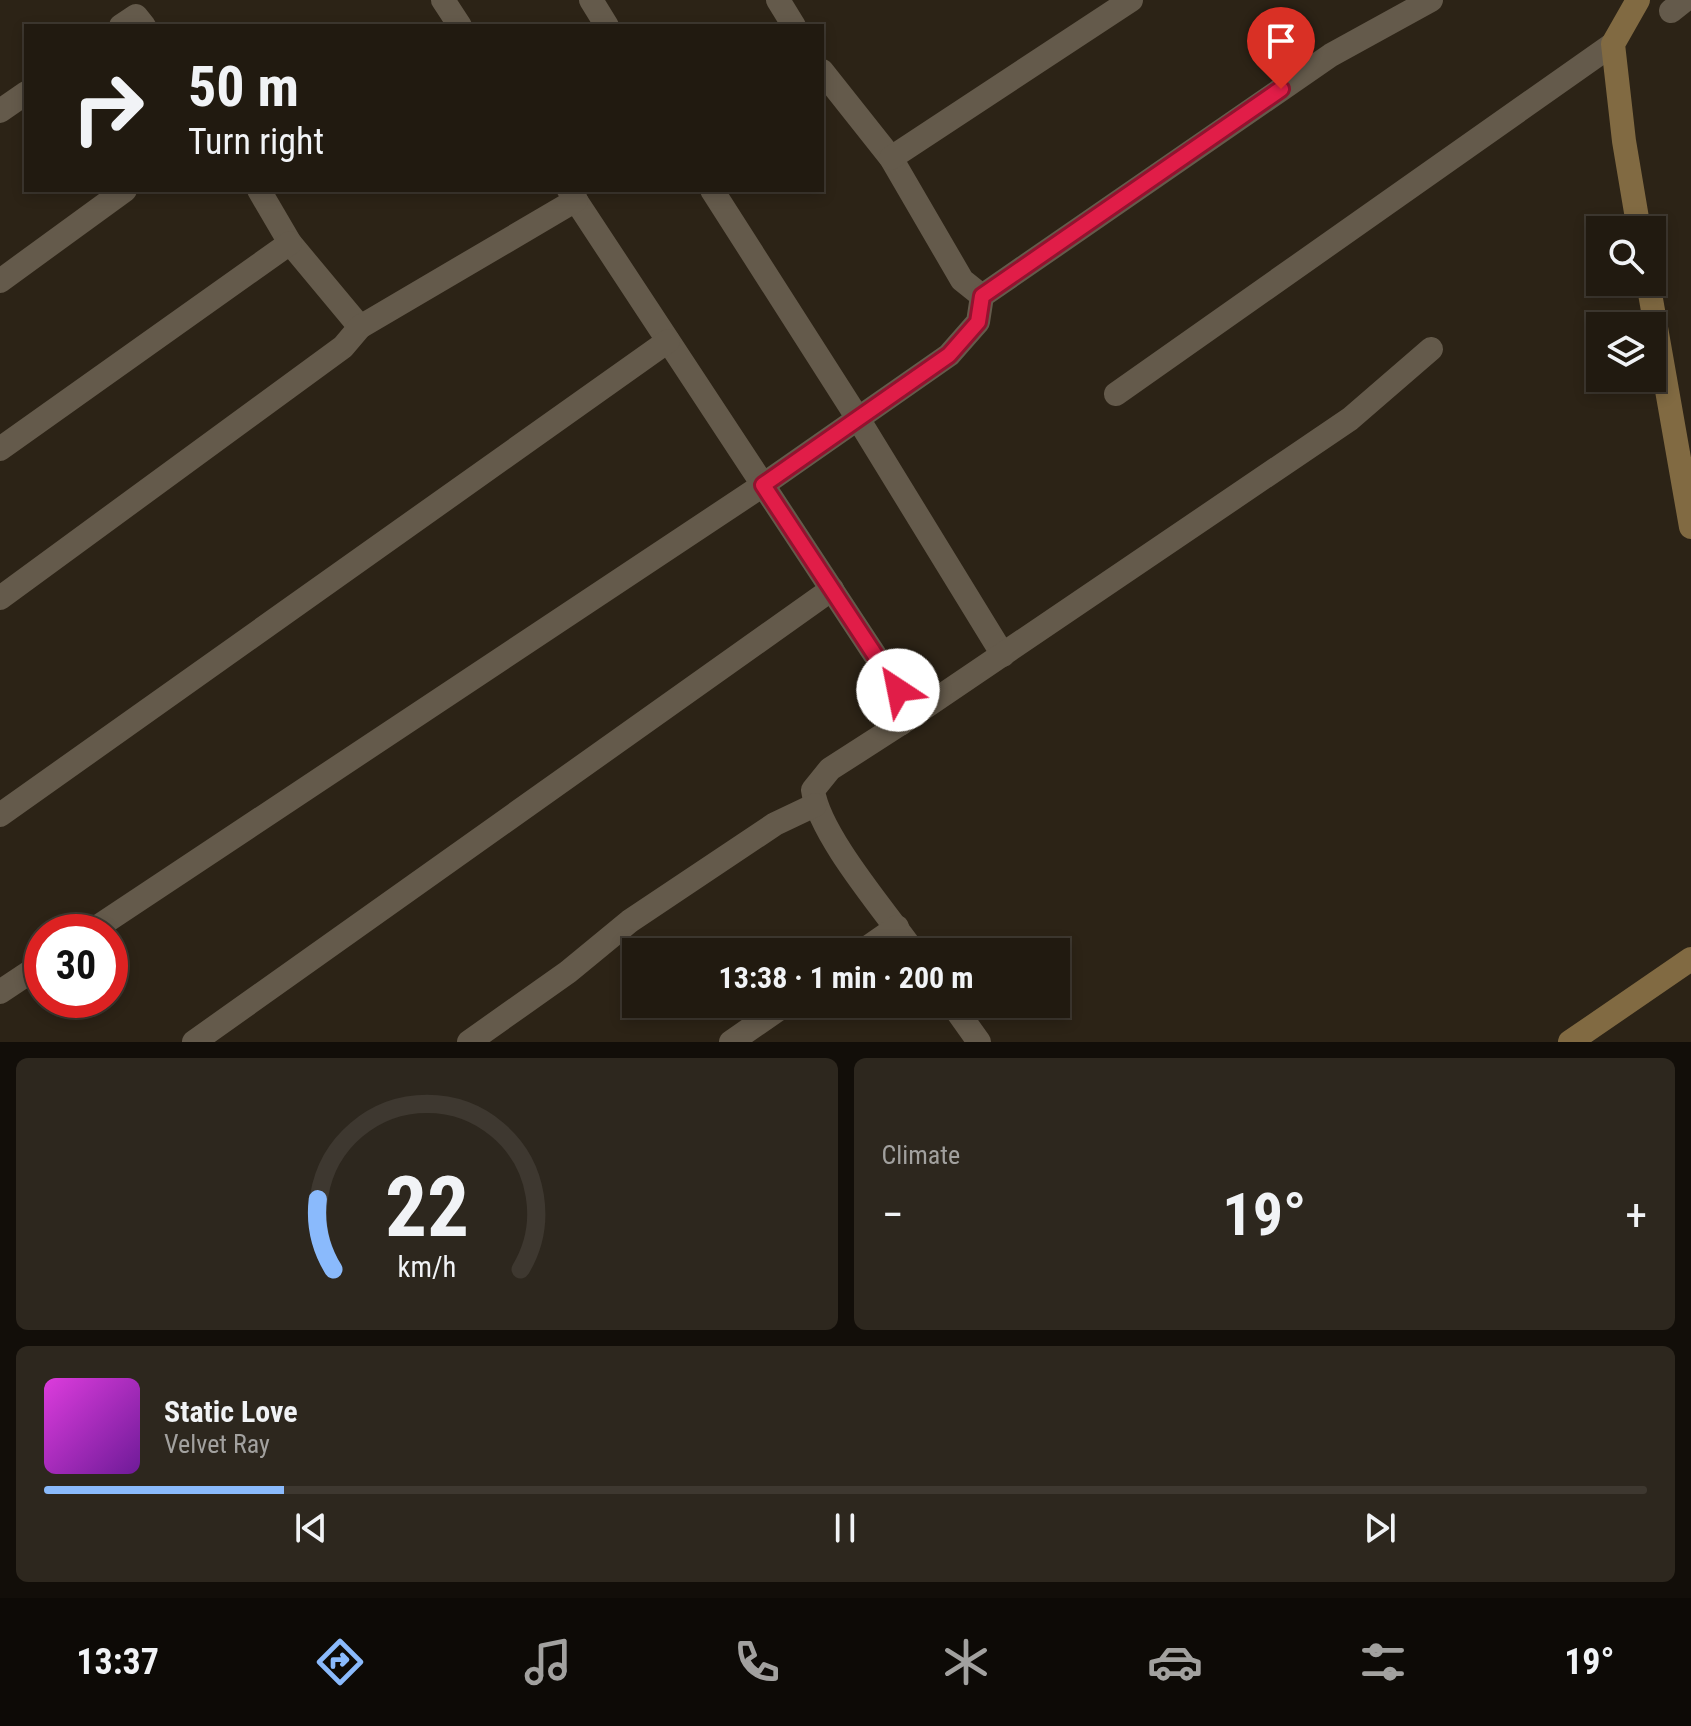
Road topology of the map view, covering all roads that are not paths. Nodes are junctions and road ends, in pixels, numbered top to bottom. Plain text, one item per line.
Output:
1 (443, 0) edge
2 (591, 0) edge
3 (778, 0) edge
4 (1131, 0) edge
5 (1431, 0) edge
6 (1638, 0) edge
7 (124, 24) edge
8 (142, 24) edge
9 (459, 24) edge
10 (606, 24) edge
11 (793, 24) edge
12 (1613, 44) junction
13 (824, 74) edge
14 (24, 94) edge
15 (0, 111) edge
16 (891, 158) junction
17 (122, 192) edge
18 (260, 192) edge
19 (713, 192) edge
20 (572, 195) edge
21 (1637, 216) edge
22 (290, 243) junction
23 (0, 281) edge
24 (982, 296) junction
25 (1650, 296) edge
26 (360, 327) junction
27 (668, 341) junction
28 (1431, 349) dead end
29 (1116, 394) dead end
30 (857, 417) junction
31 (0, 449) edge
32 (763, 485) junction
33 (1691, 527) edge
34 (832, 589) junction
35 (0, 598) edge
36 (1003, 655) junction
37 (900, 724) junction
38 (815, 805) junction
39 (0, 815) edge
40 (117, 914) edge
41 (897, 927) junction
42 (881, 938) edge
43 (904, 938) edge
44 (1691, 959) edge
45 (24, 976) edge
46 (0, 992) edge
47 (766, 1018) edge
48 (962, 1018) edge
49 (194, 1042) edge
50 (469, 1042) edge
51 (731, 1042) edge
52 (979, 1042) edge
53 (1570, 1042) edge

1 - 9 street
2 - 10 street
3 - 11 street
4 - 16 street
5 - 24 street
6 - 12 street
7 - 8 street
12 - 21 street
12 - 29 street
13 - 16 street
14 - 15 street
16 - 24 street
17 - 23 street
18 - 22 street
19 - 30 street
20 - 26 street
20 - 27 street
22 - 26 street
22 - 31 street
24 - 30 street
25 - 33 street
26 - 35 street
27 - 32 street
27 - 39 street
28 - 36 street
30 - 32 street
30 - 36 street
32 - 34 street
32 - 40 street
34 - 37 street
34 - 49 street
36 - 37 street
37 - 38 street
38 - 41 street
38 - 50 street
41 - 42 street
41 - 43 street
44 - 53 street
45 - 46 street
47 - 51 street
48 - 52 street

